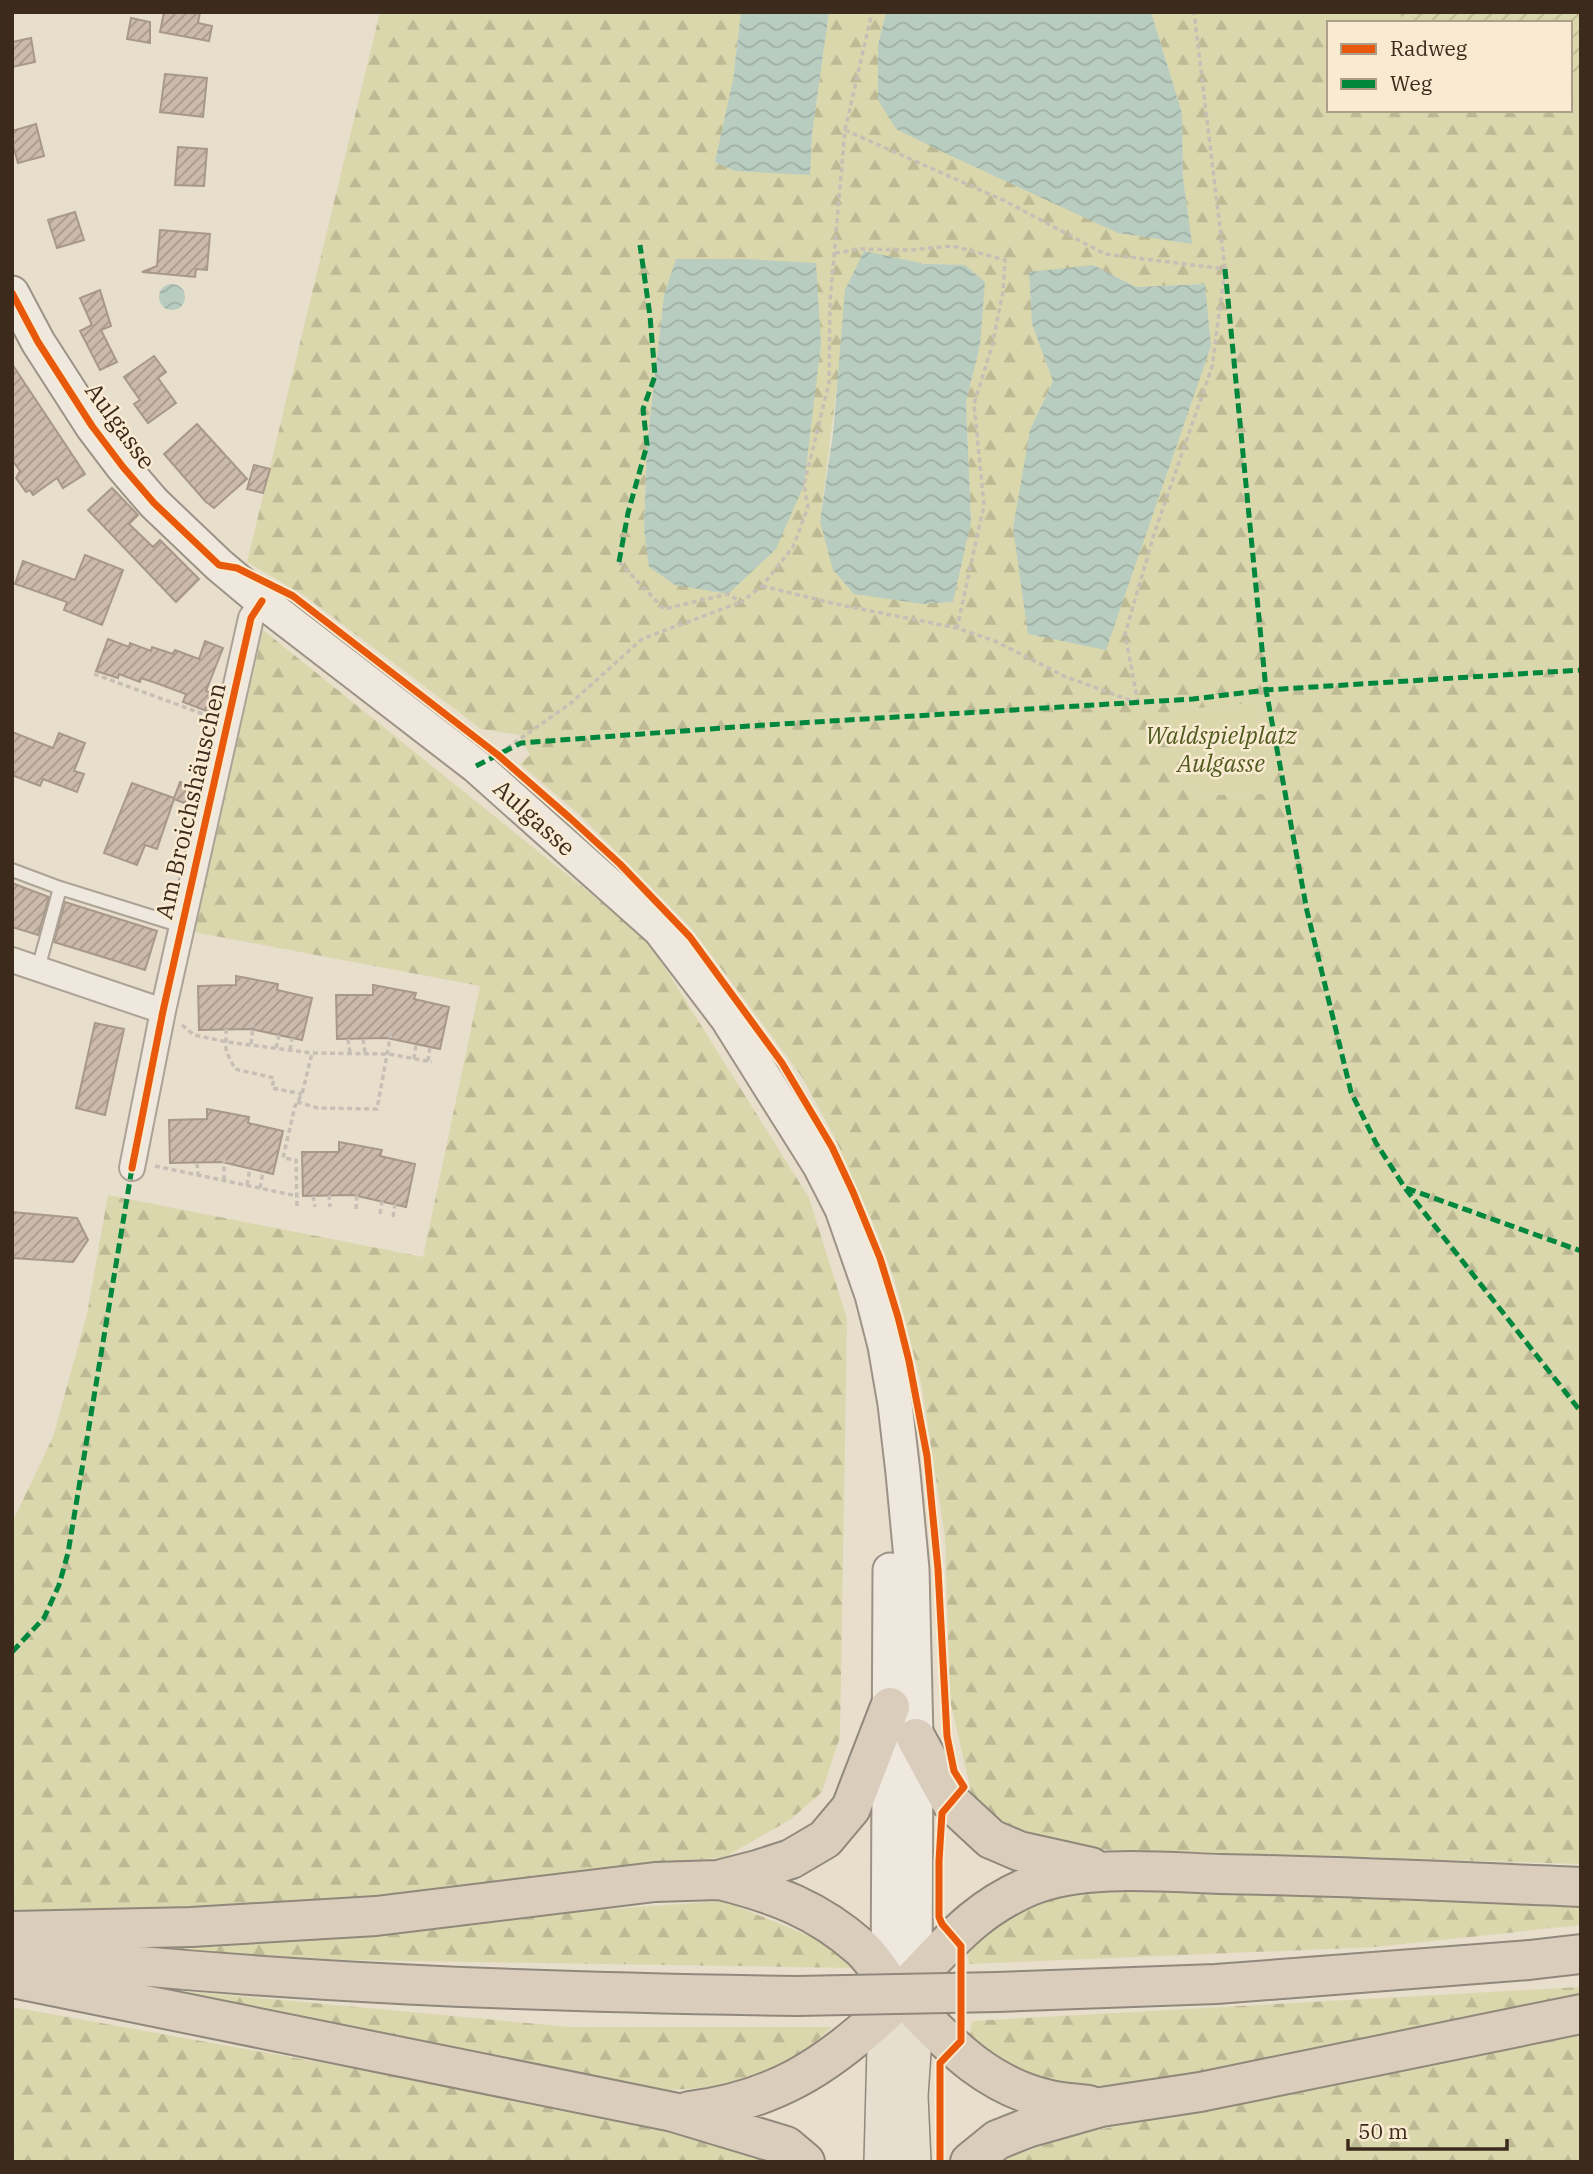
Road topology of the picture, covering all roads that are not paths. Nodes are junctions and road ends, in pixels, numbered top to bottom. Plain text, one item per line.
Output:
1 (12, 293) edge
2 (262, 601) junction
3 (12, 870) edge
4 (60, 888) junction
5 (182, 926) junction
6 (12, 960) edge
7 (38, 969) junction
8 (163, 1011) junction
9 (798, 1132) junction
10 (133, 1161) road end
11 (890, 1707) junction
12 (916, 1738) junction
13 (1114, 1871) junction
14 (718, 1880) junction
15 (1581, 1886) edge
16 (12, 1931) edge
17 (12, 1953) edge
18 (1581, 1954) edge
19 (12, 1978) edge
20 (901, 1995) junction
21 (1581, 2014) edge
22 (1101, 2107) junction
23 (673, 2112) junction
24 (805, 2162) edge
25 (883, 2162) edge
26 (912, 2162) edge
27 (970, 2162) edge

1 - 2 main road, Aulgasse
2 - 5 street, Am Broichshäuschen
2 - 9 main road, Aulgasse
3 - 4 lane
4 - 5 lane
4 - 7 lane
5 - 8 street, Am Broichshäuschen
6 - 7 street
7 - 8 street
8 - 10 street, Am Broichshäuschen
9 - 11 main road
9 - 12 main road
11 - 14 highway
11 - 20 main road
12 - 13 highway
12 - 20 main road
13 - 15 highway
13 - 20 highway
14 - 16 highway
14 - 20 highway
17 - 18 highway, bridge
19 - 23 highway
20 - 22 highway
20 - 23 highway
20 - 25 main road
20 - 26 main road
21 - 22 highway
22 - 27 highway
23 - 24 highway

